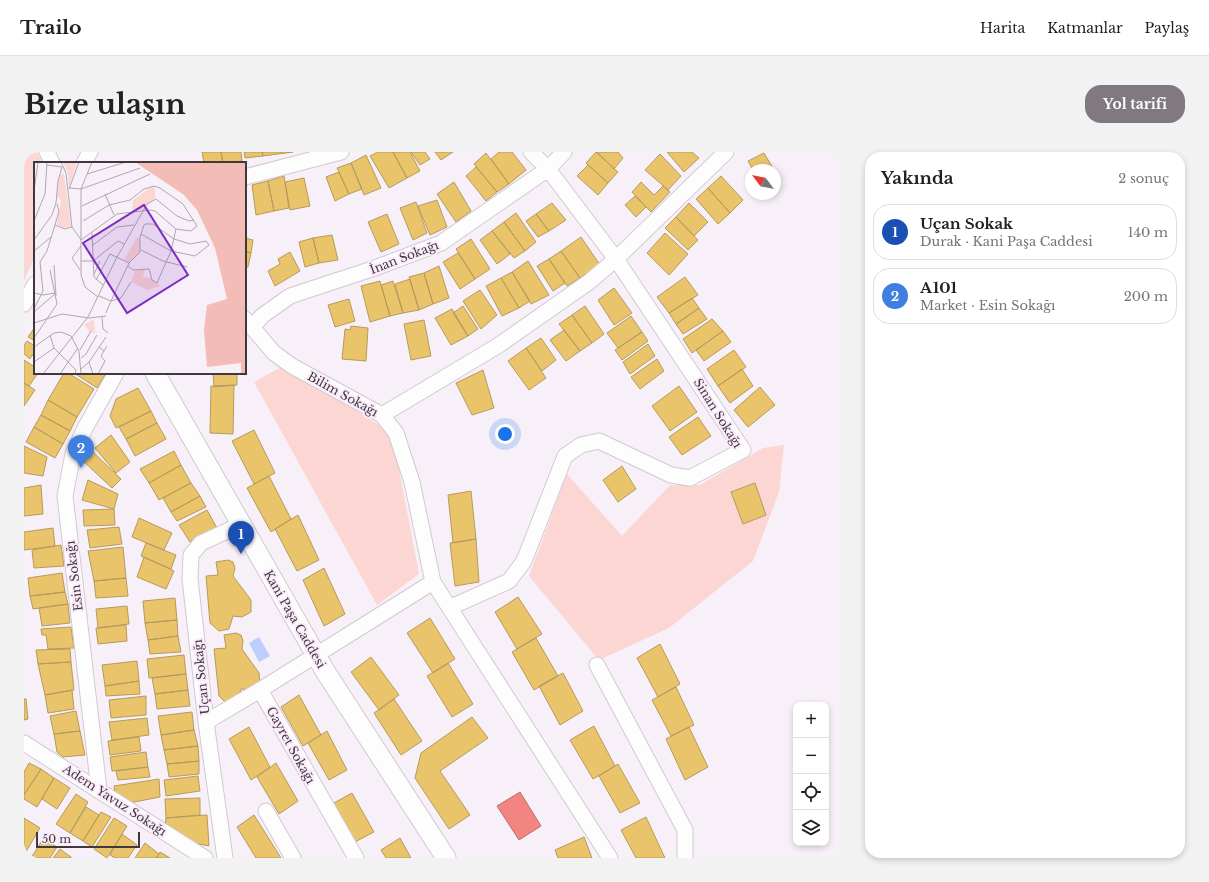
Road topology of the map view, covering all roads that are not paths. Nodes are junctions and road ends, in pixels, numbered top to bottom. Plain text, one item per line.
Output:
1 (47, 152) edge
2 (90, 152) edge
3 (341, 152) edge
4 (532, 152) edge
5 (564, 152) edge
6 (726, 152) edge
7 (52, 162) edge
8 (85, 162) edge
9 (548, 169) junction
10 (246, 177) edge
11 (616, 259) junction
12 (34, 286) edge
13 (24, 304) edge
14 (249, 323) edge
15 (115, 374) edge
16 (156, 374) edge
17 (382, 415) junction
18 (240, 525) junction
19 (433, 582) junction
20 (451, 607) junction
21 (316, 654) junction
22 (597, 665) dead end
23 (260, 690) junction
24 (206, 722) junction
25 (24, 743) edge
26 (99, 790) junction
27 (266, 810) dead end
28 (205, 858) edge
29 (225, 858) edge
30 (293, 858) edge
31 (356, 858) edge
32 (446, 858) edge
33 (610, 858) edge
34 (685, 858) edge

1 - 7 street
2 - 8 street
3 - 10 street
4 - 9 street, Sinan Sokağı
5 - 9 street, İnan Sokağı
6 - 11 street
9 - 11 street, Sinan Sokağı
9 - 14 street, İnan Sokağı
11 - 17 street
11 - 20 street, Sinan Sokağı
12 - 13 street
14 - 17 street, Bilim Sokağı
15 - 26 street, Esin Sokağı
16 - 18 street, Kani Paşa Caddesi
17 - 19 street, Bilim Sokağı
18 - 21 street, Kani Paşa Caddesi
18 - 24 street, Uçan Sokağı
19 - 20 street
19 - 21 street
20 - 33 street
21 - 23 street
21 - 32 street, Kani Paşa Caddesi
22 - 34 street
23 - 24 street
23 - 31 street, Gayret Sokağı
24 - 29 street, Uçan Sokağı
25 - 26 street, Adem Yavuz Sokağı
26 - 28 street, Adem Yavuz Sokağı
27 - 30 street

